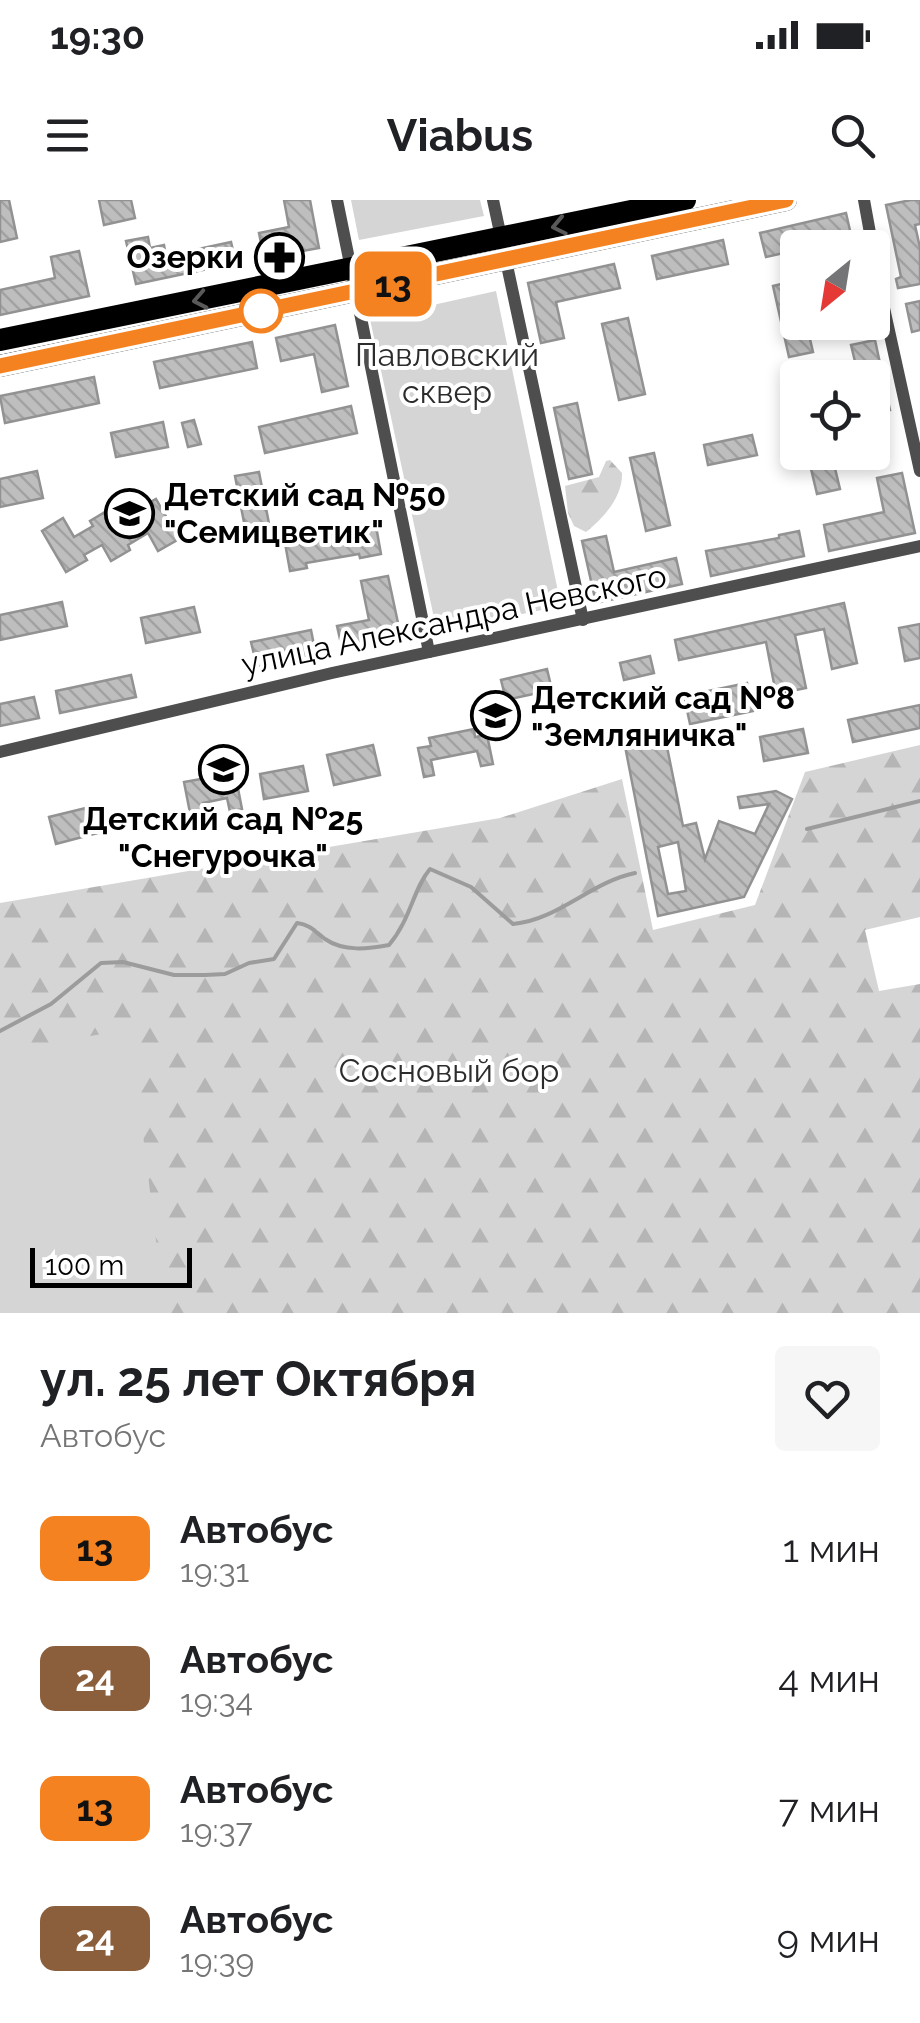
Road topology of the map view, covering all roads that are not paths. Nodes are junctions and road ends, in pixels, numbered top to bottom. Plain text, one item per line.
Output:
1 (336, 200) edge
2 (493, 200) edge
3 (685, 200) edge
4 (786, 200) edge
5 (864, 200) edge
6 (504, 249) junction
7 (353, 280) junction
8 (0, 340) edge
9 (0, 366) edge
10 (920, 471) edge
11 (920, 546) edge
12 (583, 620) junction
13 (429, 652) junction
14 (0, 752) edge

1 - 7 street
2 - 6 street
3 -> 6 highway
4 - 6 highway
5 - 10 street
6 - 7 highway
6 - 12 street
7 -> 8 highway
7 - 9 highway
7 - 13 street
11 - 12 street, улица Александра Невского
12 - 13 street, улица Александра Невского
13 - 14 street, улица Александра Невского

